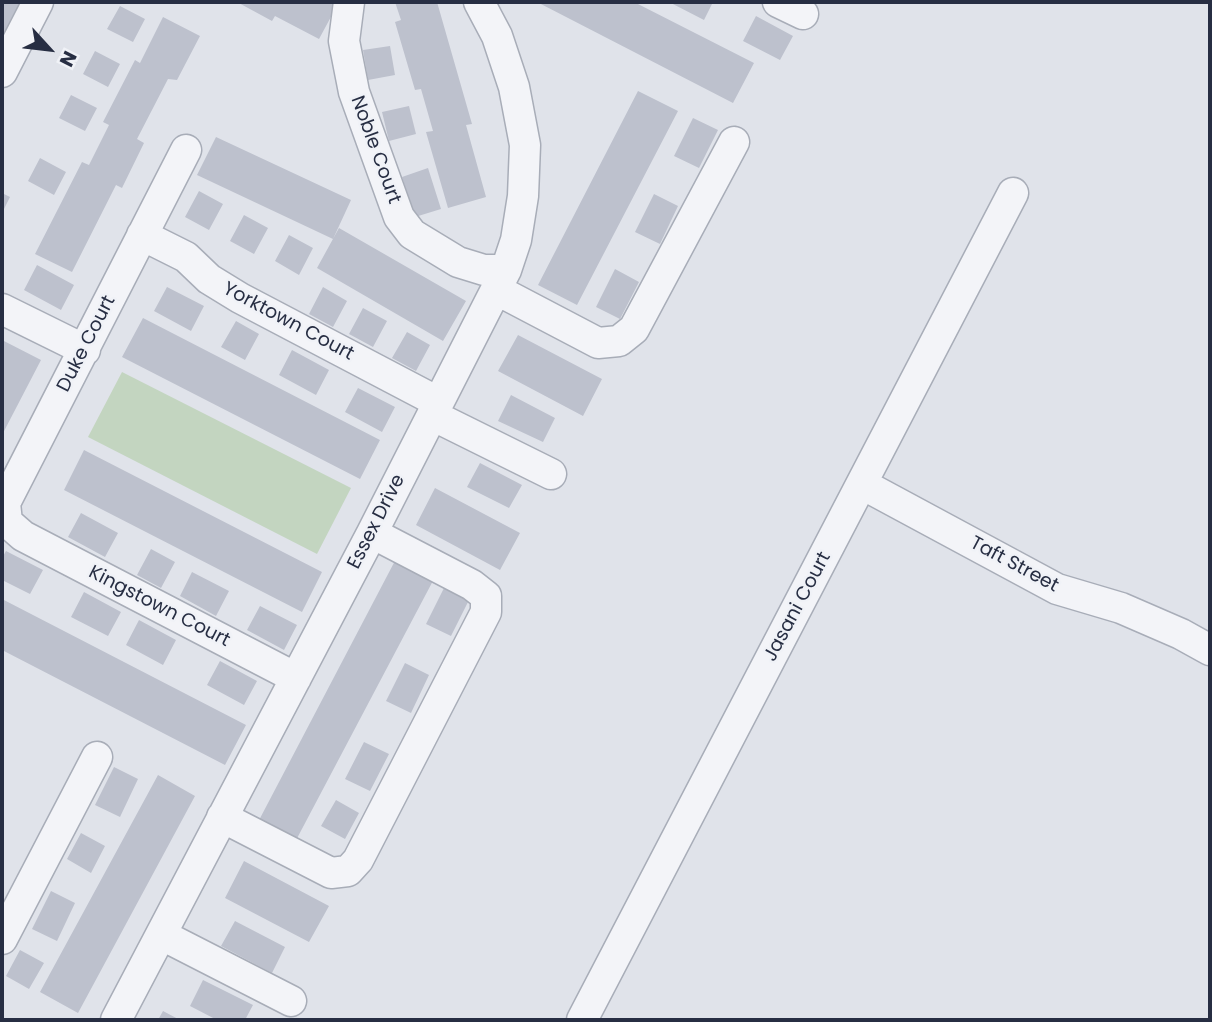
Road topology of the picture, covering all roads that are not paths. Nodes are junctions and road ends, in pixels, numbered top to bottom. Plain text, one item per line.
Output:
1 (38, 2) edge
2 (349, 2) edge
3 (479, 2) edge
4 (2, 72) edge
5 (734, 142) dead end
6 (187, 150) dead end
7 (1013, 193) dead end
8 (142, 235) junction
9 (501, 280) junction
10 (2, 309) edge
11 (85, 350) junction
12 (435, 408) junction
13 (551, 474) dead end
14 (862, 484) junction
15 (372, 533) junction
16 (23, 536) joint
17 (1210, 650) edge
18 (296, 678) junction
19 (97, 757) dead end
20 (222, 817) junction
21 (162, 935) junction
22 (2, 939) edge
23 (291, 1001) dead end
24 (116, 1020) edge
25 (582, 1020) edge

1 - 4 street
2 - 9 street, Noble Court
3 - 9 street, Essex Drive
5 - 9 street
6 - 8 street, Duke Court
7 - 14 street, Jasani Court
8 - 11 street, Duke Court
8 - 12 street, Yorktown Court
9 - 12 street, Essex Drive
10 - 11 street
11 - 16 street, Duke Court
12 - 13 street, Yorktown Court
12 - 15 street, Essex Drive
14 - 17 street, Taft Street
14 - 25 street, Jasani Court
15 - 18 street, Essex Drive
15 - 20 street
16 - 18 street, Kingstown Court
18 - 20 street, Essex Drive
19 - 22 street
20 - 21 street, Essex Drive
21 - 23 street
21 - 24 street, Essex Drive

